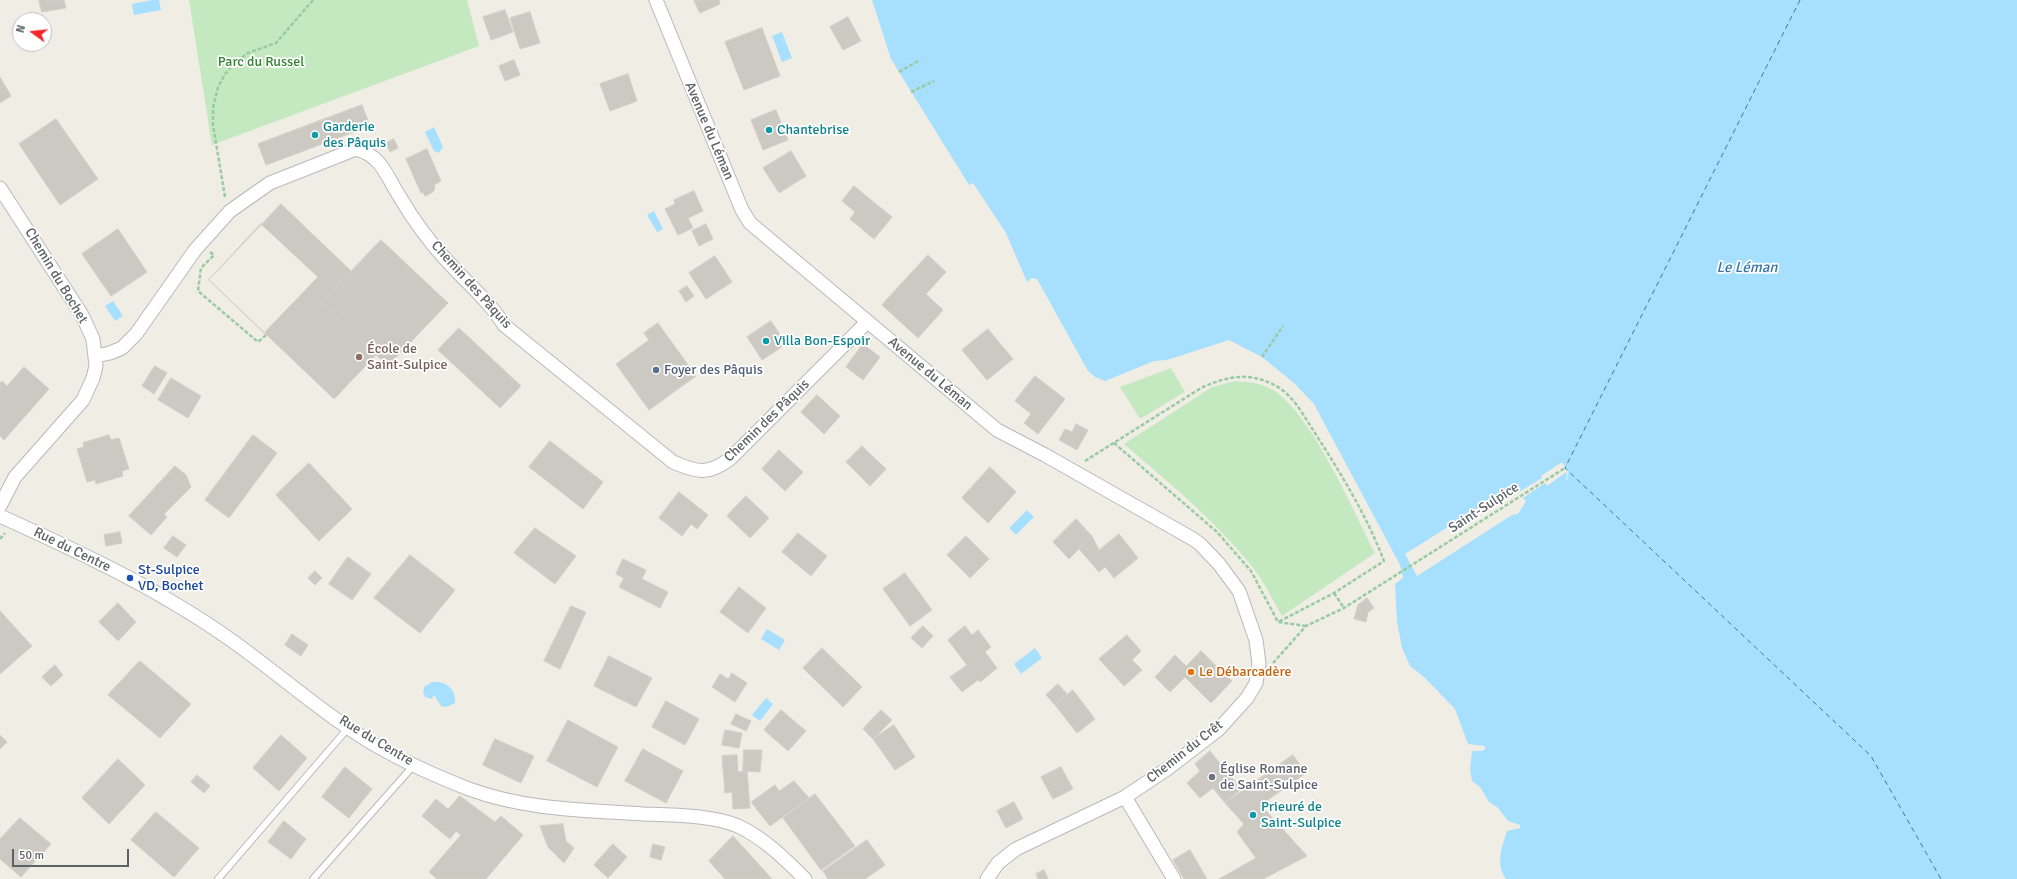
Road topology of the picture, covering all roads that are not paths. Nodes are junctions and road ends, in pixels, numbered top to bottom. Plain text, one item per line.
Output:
1 (656, 0) edge
2 (0, 188) edge
3 (867, 322) junction
4 (96, 356) junction
5 (0, 506) edge
6 (0, 516) edge
7 (1256, 683) joint
8 (349, 727) junction
9 (414, 765) junction
10 (1125, 797) junction
11 (218, 879) edge
12 (313, 879) edge
13 (805, 879) edge
14 (987, 879) edge
15 (1174, 879) edge

1 - 3 street, Avenue du Léman
2 - 4 street, Chemin du Bochet
3 - 4 street, Chemin des Pâquis
3 - 7 street, Avenue du Léman
4 - 5 street, Chemin du Bochet
6 - 8 street, Rue du Centre
7 - 10 street, Chemin du Crêt
8 - 9 street, Rue du Centre
8 - 11 lane
9 - 12 lane
9 - 13 street, Rue du Centre
10 - 14 street, Chemin du Crêt
10 - 15 street

